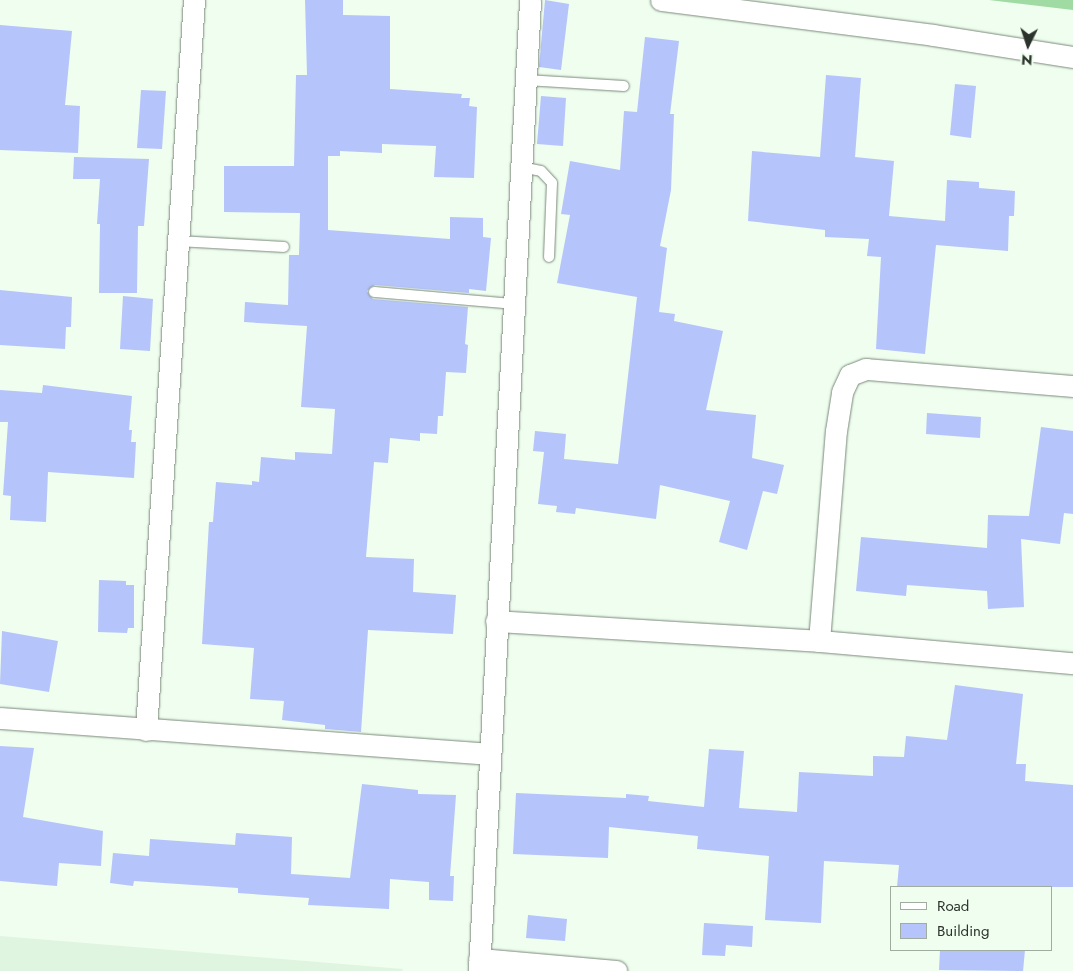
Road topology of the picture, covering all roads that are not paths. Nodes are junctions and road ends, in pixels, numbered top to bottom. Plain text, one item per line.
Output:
1 (194, 0) edge
2 (530, 0) edge
3 (661, 0) edge
4 (1073, 57) edge
5 (526, 80) junction
6 (624, 86) dead end
7 (521, 168) junction
8 (178, 241) junction
9 (284, 247) dead end
10 (549, 257) dead end
11 (374, 292) dead end
12 (513, 304) junction
13 (1073, 386) edge
14 (496, 621) junction
15 (819, 641) junction
16 (1073, 663) edge
17 (0, 718) edge
18 (146, 730) junction
19 (488, 754) junction
20 (479, 965) edge
21 (616, 971) edge

1 - 8 street
2 - 5 street
3 - 4 street
5 - 6 lane
5 - 7 street
7 - 10 lane
7 - 12 street
8 - 9 lane
8 - 18 street
11 - 12 lane
12 - 14 street
13 - 15 street
14 - 15 street
14 - 19 street
15 - 16 street
17 - 18 street
18 - 19 street
19 - 20 street
20 - 21 street

